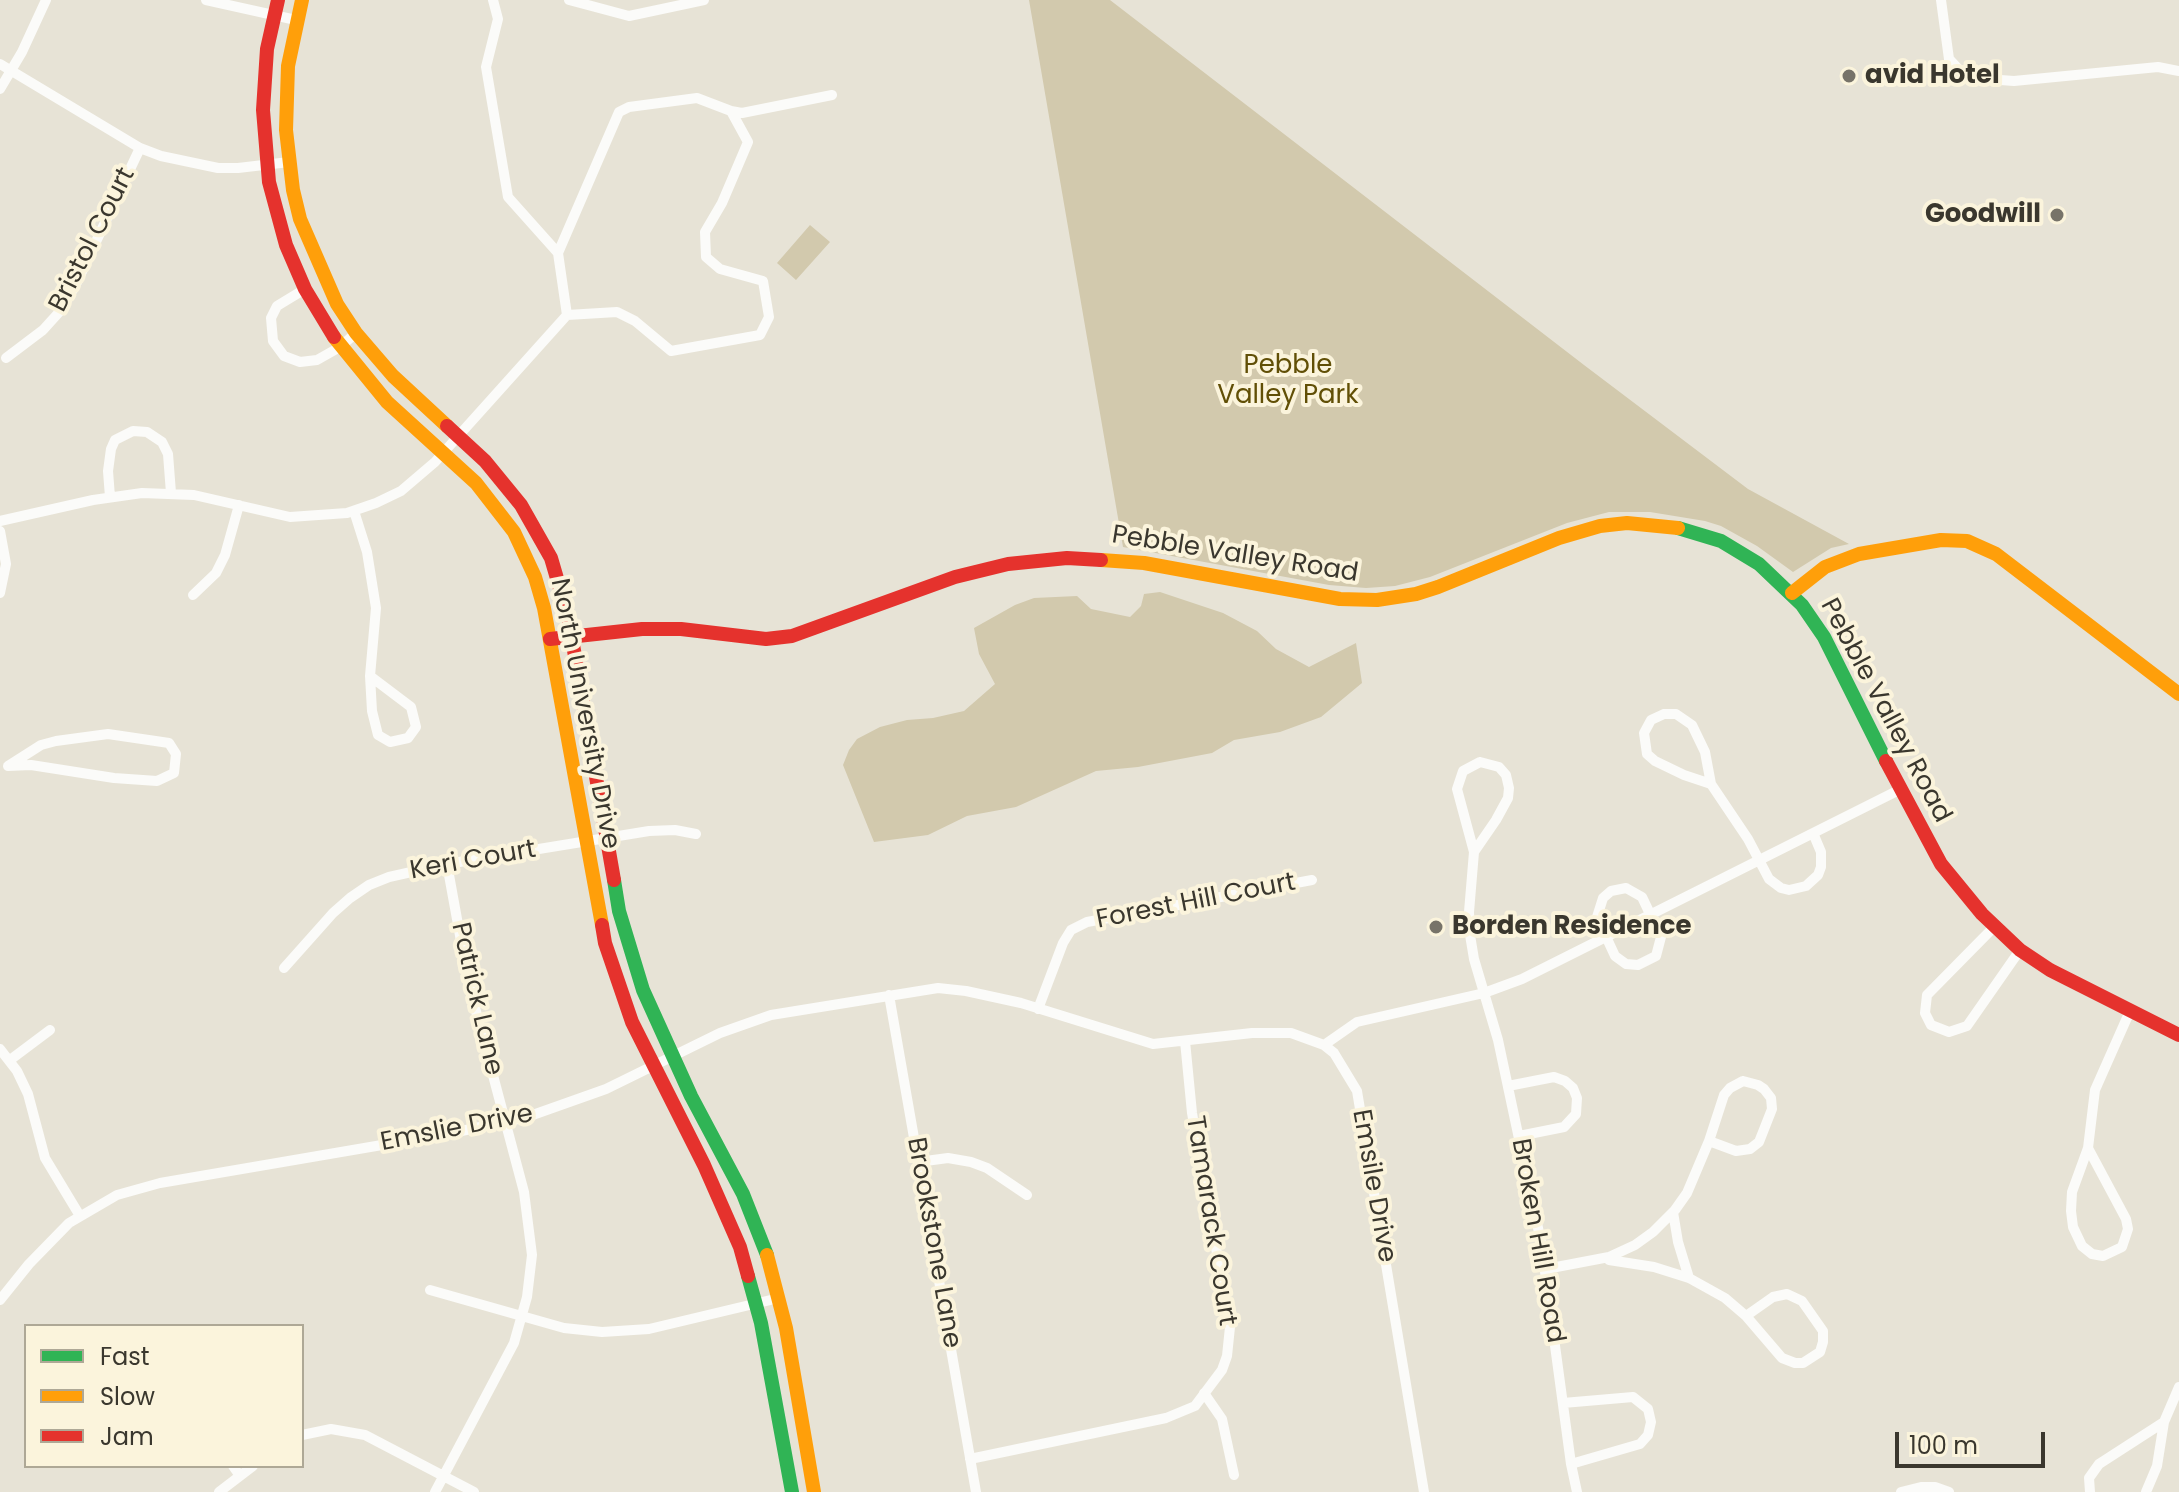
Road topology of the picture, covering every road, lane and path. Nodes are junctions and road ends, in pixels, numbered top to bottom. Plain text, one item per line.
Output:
1 (46, 0) edge
2 (206, 0) edge
3 (278, 0) edge
4 (302, 0) edge
5 (493, 0) edge
6 (569, 0) edge
7 (704, 0) edge
8 (1941, 0) edge
9 (274, 16) junction
10 (296, 20) junction
11 (0, 64) edge
12 (11, 71) junction
13 (2179, 71) edge
14 (0, 89) edge
15 (832, 95) dead end
16 (731, 111) junction
17 (140, 148) junction
18 (289, 162) junction
19 (267, 165) junction
20 (558, 253) junction
21 (305, 289) junction
22 (567, 315) junction
23 (356, 333) junction
24 (340, 347) junction
25 (2, 360) edge
26 (459, 435) junction
27 (444, 451) junction
28 (171, 493) junction
29 (110, 497) junction
30 (239, 505) junction
31 (354, 511) junction
32 (0, 521) edge
33 (0, 531) edge
34 (0, 593) edge
35 (1792, 593) junction
36 (193, 595) dead end
37 (571, 636) junction
38 (550, 639) junction
39 (370, 676) junction
40 (2179, 694) edge
41 (4, 767) edge
42 (1711, 784) junction
43 (1901, 789) junction
44 (1813, 833) junction
45 (696, 834) dead end
46 (606, 837) junction
47 (585, 841) junction
48 (1474, 852) junction
49 (1759, 860) junction
50 (447, 864) junction
51 (1312, 880) dead end
52 (1652, 914) junction
53 (1994, 927) junction
54 (1605, 938) junction
55 (2020, 950) junction
56 (284, 968) dead end
57 (1484, 993) junction
58 (889, 995) junction
59 (1038, 1009) junction
60 (2130, 1011) junction
61 (50, 1030) dead end
62 (2179, 1035) edge
63 (1185, 1041) junction
64 (1324, 1045) junction
65 (0, 1049) edge
66 (673, 1057) junction
67 (10, 1060) junction
68 (654, 1066) junction
69 (1508, 1086) junction
70 (506, 1122) junction
71 (1519, 1136) junction
72 (1709, 1141) junction
73 (2088, 1148) junction
74 (918, 1162) junction
75 (1027, 1195) dead end
76 (1673, 1212) junction
77 (80, 1216) junction
78 (1603, 1259) junction
79 (1546, 1269) junction
80 (1689, 1278) junction
81 (430, 1290) dead end
82 (779, 1298) junction
83 (0, 1300) edge
84 (756, 1303) junction
85 (523, 1315) junction
86 (1746, 1316) junction
87 (795, 1377) junction
88 (772, 1382) junction
89 (2179, 1387) edge
90 (1204, 1393) junction
91 (1563, 1403) junction
92 (2164, 1422) junction
93 (304, 1435) edge
94 (970, 1459) junction
95 (1571, 1464) junction
96 (234, 1468) edge
97 (250, 1468) edge
98 (444, 1475) junction
99 (1234, 1475) dead end
100 (240, 1476) junction
101 (219, 1492) edge
102 (435, 1492) edge
103 (474, 1492) edge
104 (792, 1492) edge
105 (814, 1492) edge
106 (976, 1492) edge
107 (1424, 1492) edge
108 (1577, 1492) edge
109 (1901, 1492) edge
110 (1949, 1492) edge
111 (2090, 1492) edge
112 (2146, 1492) edge

1 - 12 street
2 - 9 street
3 - 9 street, North University Drive
4 - 10 street, North University Drive
5 - 20 street
6 - 7 street
8 - 13 street
9 - 10 street
9 - 19 street, North University Drive
10 - 18 street, North University Drive
11 - 12 street
12 - 14 street
12 - 17 street
15 - 16 street
16 - 20 street
16 - 22 street
17 - 19 street
17 - 25 street, Bristol Court
18 - 19 street
18 - 23 street, North University Drive
19 - 21 street, North University Drive
20 - 22 street
21 - 24 street, North University Drive
21 - 24 street
22 - 26 street
23 - 24 street
23 - 26 street, North University Drive
24 - 27 street, North University Drive
26 - 27 street
26 - 37 street, North University Drive
27 - 31 street
27 - 38 street, North University Drive
28 - 29 street
28 - 29 street
28 - 30 street
29 - 32 street
30 - 31 street
30 - 36 street
31 - 39 street
33 - 34 street
35 - 37 street, Pebble Valley Road
35 - 40 street
35 - 43 street, Pebble Valley Road
37 - 38 street, Pebble Valley Road
37 - 46 street, North University Drive
38 - 47 street, North University Drive
39 - 39 street
41 - 41 street
42 - 42 street
42 - 49 street
43 - 44 street
43 - 53 street, Pebble Valley Road
44 - 49 street
44 - 49 street
45 - 46 street, Keri Court
46 - 47 street, Keri Court
46 - 66 street, North University Drive
47 - 50 street, Keri Court
47 - 68 street, North University Drive
48 - 48 street
48 - 57 street, Broken Hill Road
49 - 52 street
50 - 56 street, Keri Court
50 - 70 street, Patrick Lane
51 - 59 street, Forest Hill Court
52 - 54 street
52 - 54 street
52 - 54 street
53 - 55 street, Pebble Valley Road
53 - 55 street
54 - 57 street
55 - 60 street, Pebble Valley Road
57 - 64 street
57 - 69 street, Broken Hill Road
58 - 59 street, Emslie Drive
58 - 66 street, Emslie Drive
58 - 74 street, Brookstone Lane
59 - 63 street
60 - 62 street, Pebble Valley Road
60 - 73 street
61 - 67 street
63 - 64 street
63 - 90 street, Tamarack Court
64 - 107 street, Emsile Drive
65 - 67 street
66 - 68 street, Emslie Drive
66 - 82 street, North University Drive
67 - 77 street
68 - 70 street, Emslie Drive
68 - 84 street, North University Drive
69 - 71 street, Broken Hill Road
69 - 71 street
70 - 77 street, Emslie Drive
70 - 85 street, Patrick Lane
71 - 79 street, Broken Hill Road
72 - 72 street
72 - 76 street
73 - 73 street
74 - 75 street
74 - 94 street, Brookstone Lane
76 - 78 street
76 - 80 street
77 - 83 street, Emslie Drive
78 - 79 street
78 - 80 street
79 - 91 street, Broken Hill Road
80 - 86 street
81 - 85 street
82 - 84 street
82 - 87 street, North University Drive
84 - 85 street
84 - 88 street, North University Drive
85 - 98 street, Patrick Lane
86 - 86 street
87 - 88 street
87 - 105 street, North University Drive
88 - 104 street, North University Drive
89 - 92 street
90 - 94 street, Tamarack Court
90 - 99 street
91 - 95 street, Broken Hill Road
91 - 95 street
92 - 111 street
92 - 112 street
93 - 98 street
94 - 106 street, Brookstone Lane
95 - 108 street, Broken Hill Road
96 - 100 street
97 - 100 street
98 - 102 street, Patrick Lane
98 - 103 street
100 - 101 street
109 - 110 street

